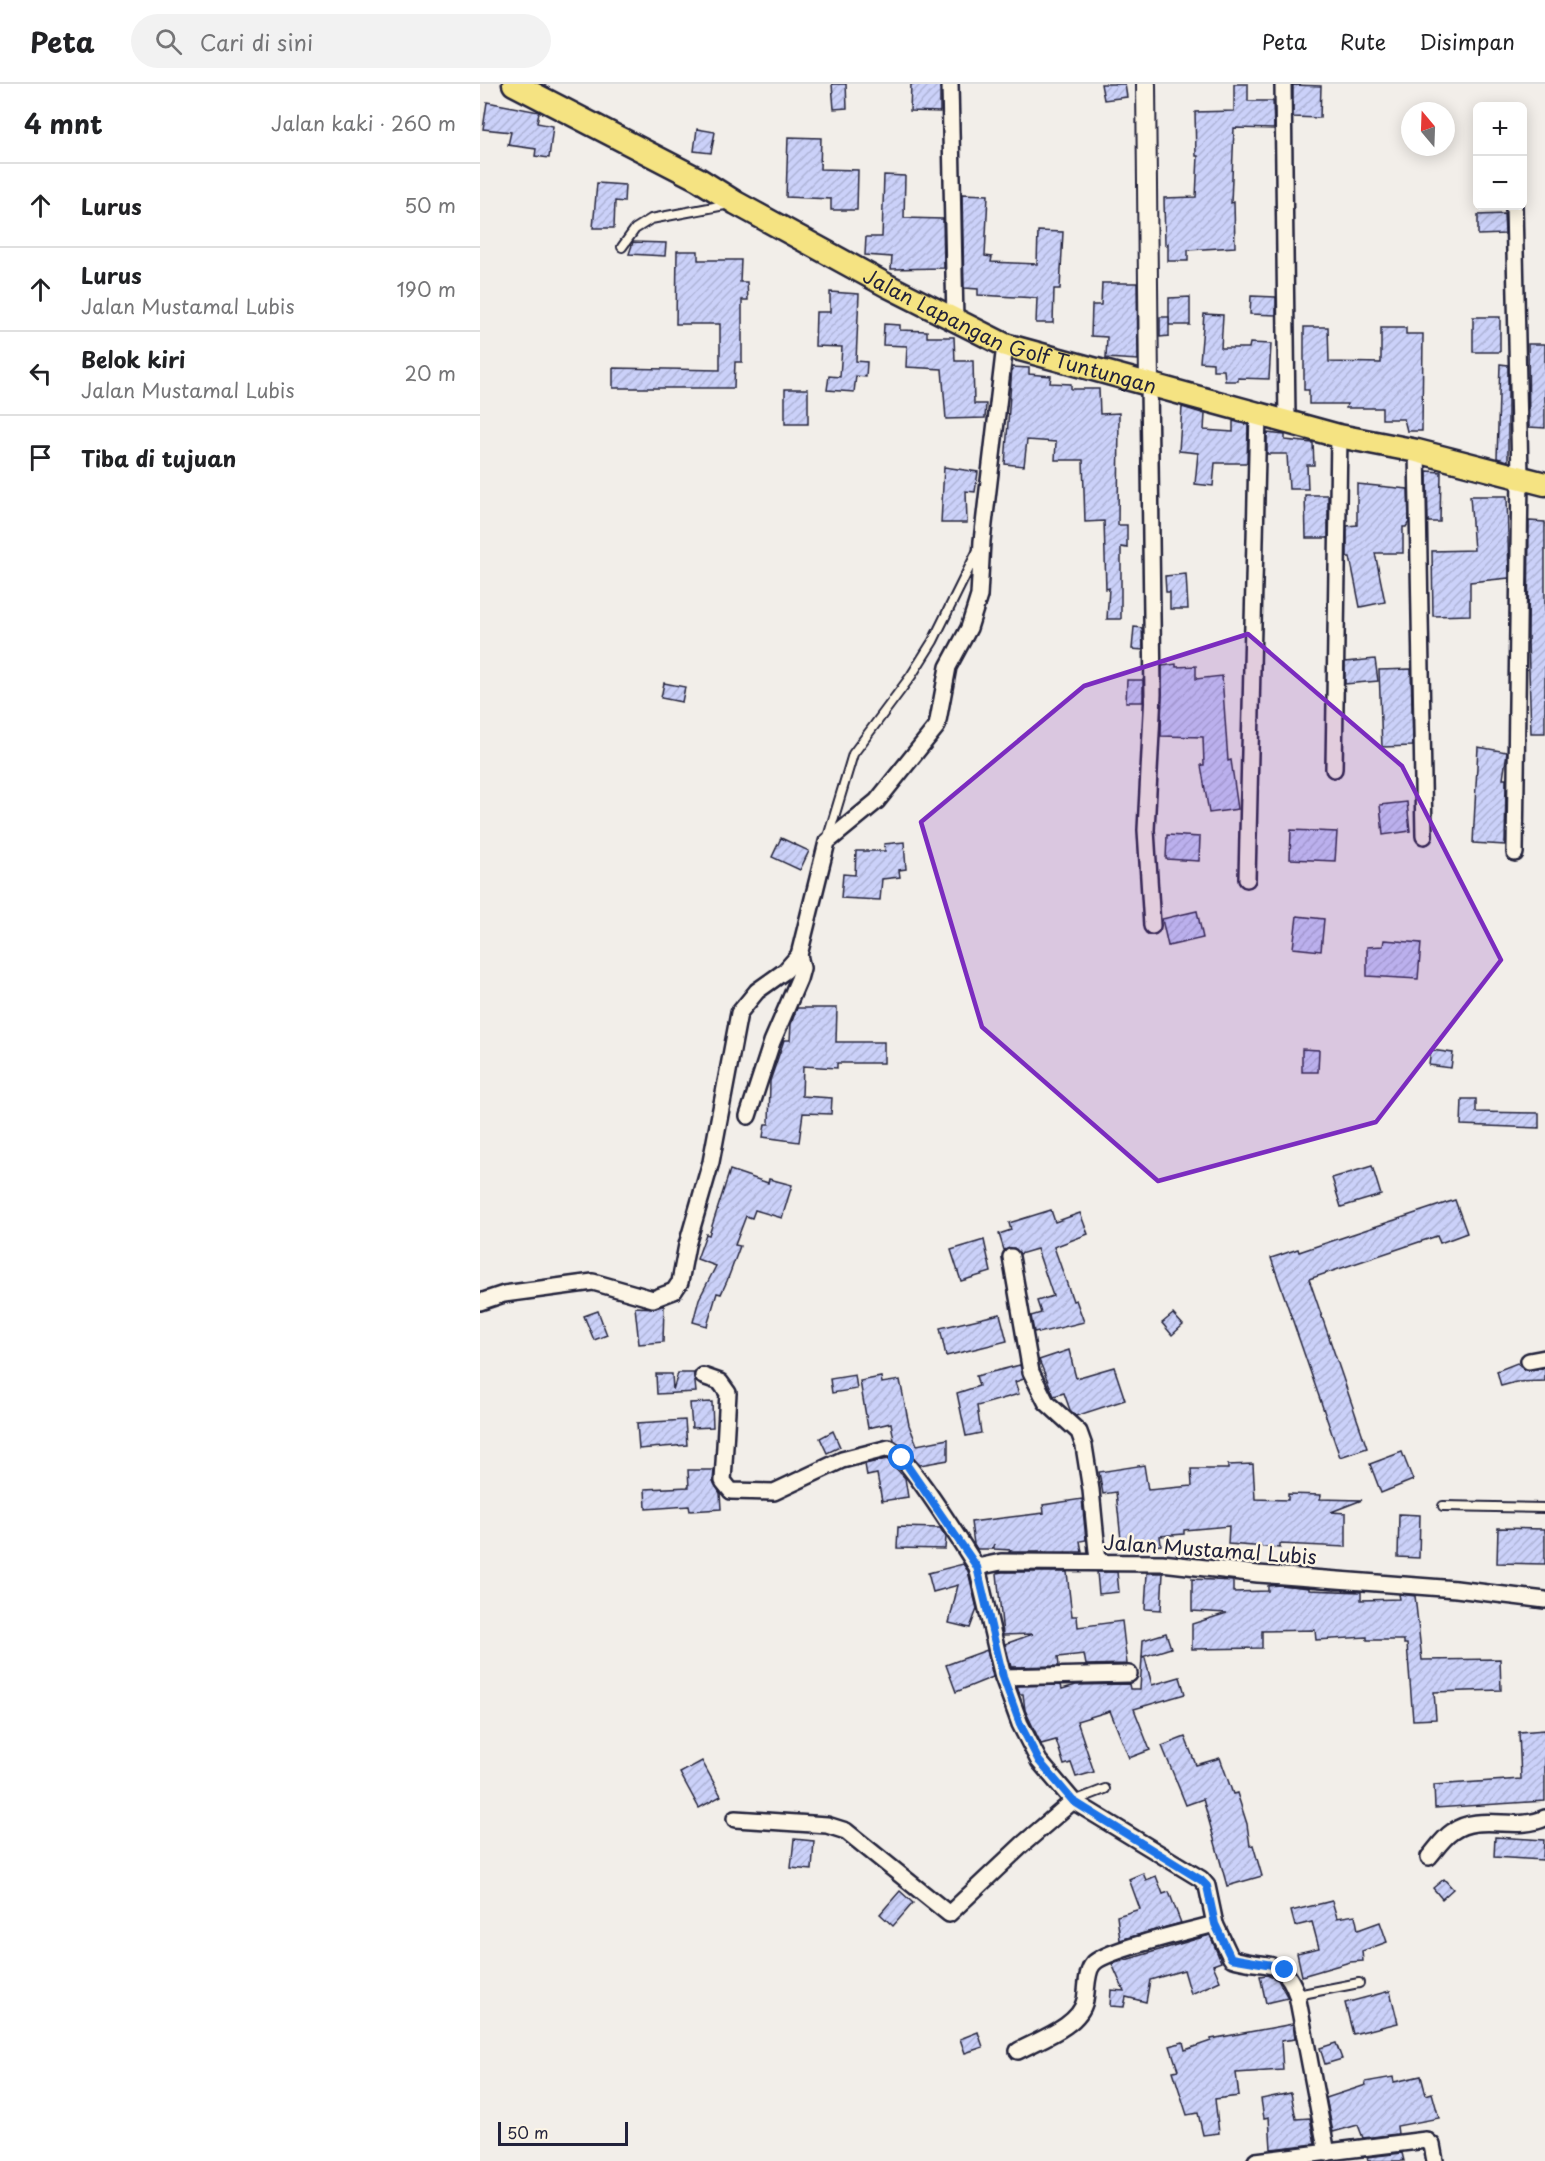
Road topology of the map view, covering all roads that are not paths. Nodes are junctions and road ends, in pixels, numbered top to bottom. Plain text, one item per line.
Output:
1 (514, 84) edge
2 (950, 84) edge
3 (1146, 84) edge
4 (1282, 84) edge
5 (736, 203) junction
6 (1514, 210) edge
7 (622, 247) dead end
8 (955, 321) junction
9 (1005, 345) junction
10 (1149, 384) junction
11 (1258, 413) junction
12 (1287, 421) junction
13 (1339, 436) junction
14 (1417, 452) junction
15 (1520, 476) junction
16 (1545, 484) edge
17 (982, 541) junction
18 (1334, 769) dead end
19 (1424, 836) dead end
20 (827, 842) junction
21 (1515, 853) dead end
22 (1247, 879) dead end
23 (1152, 926) dead end
24 (799, 955) junction
25 (748, 1116) dead end
26 (1011, 1257) dead end
27 (480, 1302) edge
28 (1545, 1358) edge
29 (1529, 1361) dead end
30 (703, 1376) dead end
31 (1443, 1506) dead end
32 (1545, 1508) edge
33 (1098, 1561) junction
34 (977, 1567) junction
35 (1545, 1600) edge
36 (1129, 1674) dead end
37 (1003, 1677) junction
38 (1105, 1789) dead end
39 (1073, 1801) junction
40 (1545, 1818) edge
41 (735, 1819) dead end
42 (1429, 1857) dead end
43 (1215, 1924) junction
44 (1359, 1983) dead end
45 (1297, 1995) junction
46 (1018, 2051) dead end
47 (1327, 2153) junction
48 (1256, 2161) edge
49 (1435, 2161) edge

1 - 5 main road, Jalan Lapangan Golf Tuntungan
2 - 8 street
3 - 10 street
4 - 12 street
5 - 7 lane
5 - 8 main road, Jalan Lapangan Golf Tuntungan
6 - 15 street
8 - 9 main road, Jalan Lapangan Golf Tuntungan
9 - 10 main road, Jalan Lapangan Golf Tuntungan
9 - 17 street
10 - 11 main road, Jalan Lapangan Golf Tuntungan
10 - 23 street
11 - 12 main road, Jalan Lapangan Golf Tuntungan
11 - 22 street
12 - 13 main road, Jalan Lapangan Golf Tuntungan
13 - 14 main road, Jalan Lapangan Golf Tuntungan
13 - 18 street
14 - 15 main road, Jalan Lapangan Golf Tuntungan
14 - 19 street
15 - 16 main road, Jalan Lapangan Golf Tuntungan
15 - 21 street
17 - 20 lane
17 - 20 street
20 - 24 street
24 - 25 street
24 - 27 street
26 - 33 street
28 - 29 street
30 - 34 street
31 - 32 lane
33 - 34 street, Jalan Mustamal Lubis
33 - 35 street, Jalan Mustamal Lubis
34 - 37 street
36 - 37 street
37 - 39 street
38 - 39 lane
39 - 41 street
39 - 43 street
40 - 42 street
43 - 45 street
43 - 46 street
44 - 45 lane
45 - 47 street
47 - 48 street
47 - 49 street

